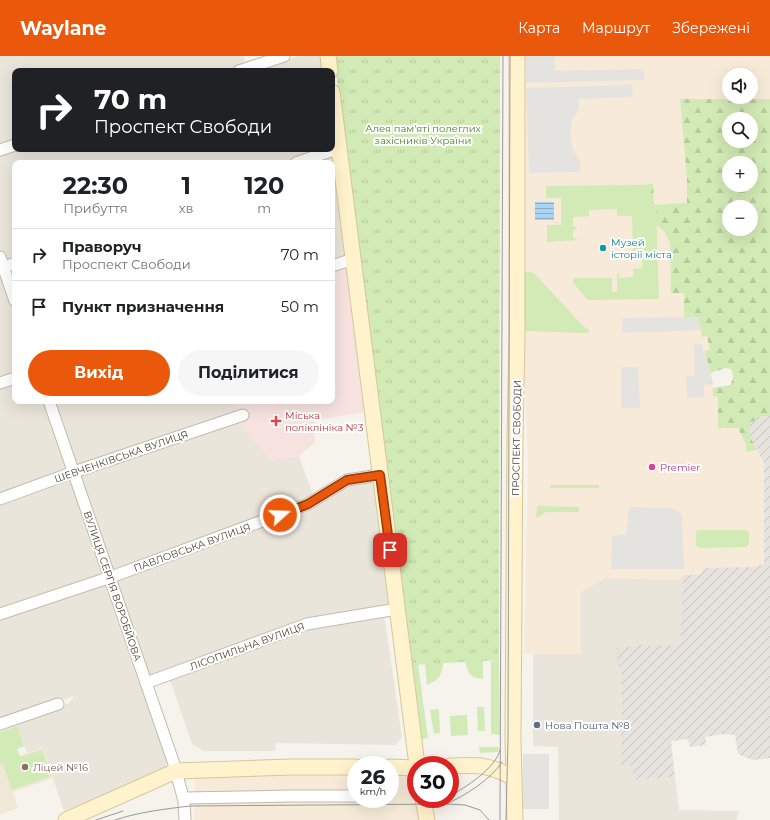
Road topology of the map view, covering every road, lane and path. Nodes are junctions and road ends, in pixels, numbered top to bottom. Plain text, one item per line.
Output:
1 (284, 56) edge
2 (328, 56) edge
3 (517, 56) edge
4 (248, 68) edge
5 (330, 68) edge
6 (335, 116) edge
7 (12, 146) edge
8 (339, 148) junction
9 (335, 149) edge
10 (0, 150) edge
11 (328, 152) edge
12 (305, 160) edge
13 (353, 259) junction
14 (12, 263) edge
15 (1, 264) edge
16 (335, 265) edge
17 (12, 293) edge
18 (12, 379) edge
19 (0, 383) edge
20 (50, 404) edge
21 (243, 415) dead end
22 (74, 472) junction
23 (380, 475) junction
24 (0, 500) edge
25 (111, 577) junction
26 (397, 609) junction
27 (0, 614) edge
28 (146, 683) junction
29 (58, 704) dead end
30 (0, 724) edge
31 (416, 756) edge
32 (459, 766) edge
33 (347, 767) edge
34 (176, 771) junction
35 (514, 778) junction
36 (347, 796) edge
37 (184, 798) junction
38 (424, 808) edge
39 (82, 817) edge
40 (66, 820) edge
41 (185, 820) edge
42 (426, 820) edge
43 (515, 820) edge

1 - 4 street
2 - 5 main road
3 - 35 main road, ПРОСПЕКТ СВОБОДИ
6 - 8 main road
7 - 10 street
8 - 9 street
8 - 13 main road
11 - 12 street
13 - 16 street
13 - 23 main road
14 - 15 street
15 - 17 street
18 - 19 street
20 - 22 street, ВУЛИЦЯ СЕРГІЯ ВОРОБЙОВА
21 - 22 street, ШЕВЧЕНКІВСЬКА ВУЛИЦЯ
22 - 24 street, ШЕВЧЕНКІВСЬКА ВУЛИЦЯ
22 - 25 street, ВУЛИЦЯ СЕРГІЯ ВОРОБЙОВА
23 - 25 street, ПАВЛОВСЬКА ВУЛИЦЯ
23 - 26 main road
25 - 27 street, ПАВЛОВСЬКА ВУЛИЦЯ
25 - 28 street, ВУЛИЦЯ СЕРГІЯ ВОРОБЙОВА
26 - 28 street, ЛІСОПИЛЬНА ВУЛИЦЯ
26 - 31 main road
28 - 34 street, ВУЛИЦЯ СЕРГІЯ ВОРОБЙОВА
29 - 30 street
32 - 35 main road
33 - 34 main road
34 - 37 street, ВУЛИЦЯ СЕРГІЯ ВОРОБЙОВА
34 - 39 main road
35 - 43 main road, ПРОСПЕКТ СВОБОДИ
36 - 37 street
37 - 41 street, ВУЛИЦЯ СЕРГІЯ ВОРОБЙОВА
38 - 42 main road
39 - 40 main road

